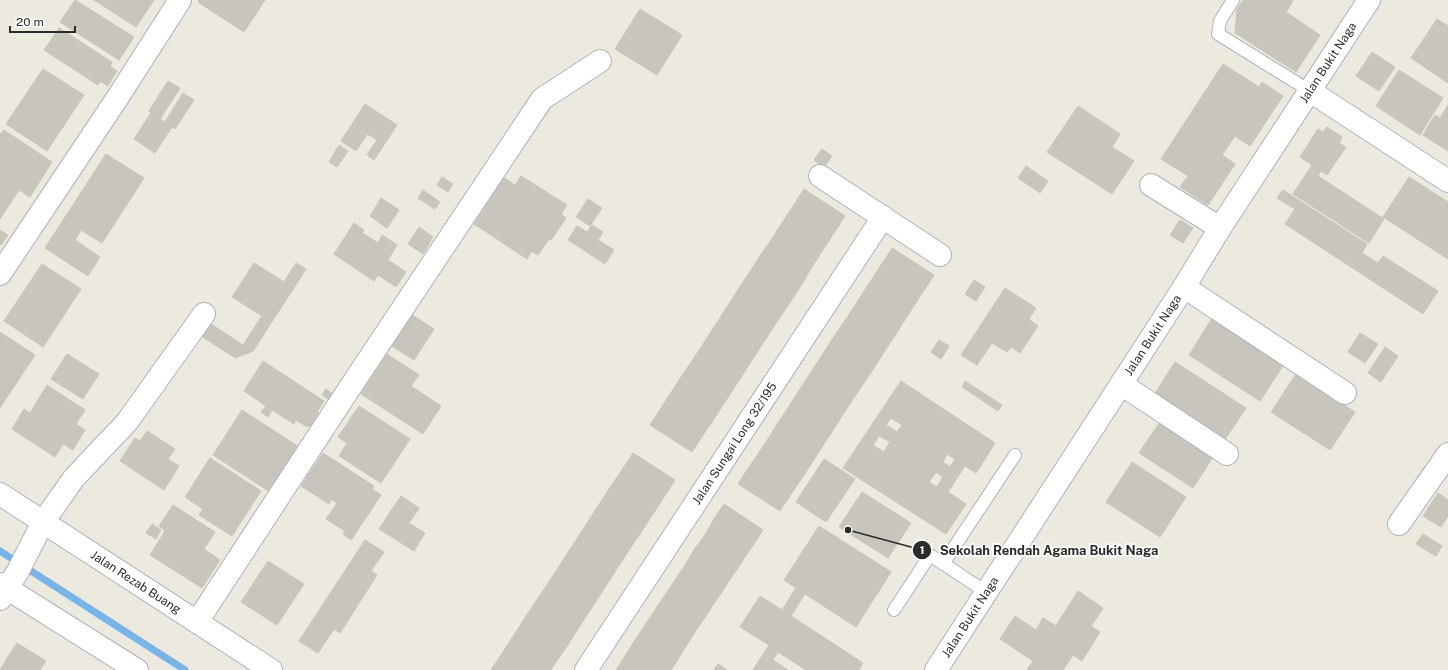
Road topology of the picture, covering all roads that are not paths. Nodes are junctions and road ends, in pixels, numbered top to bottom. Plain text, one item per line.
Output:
1 (180, 0) edge
2 (1233, 0) edge
3 (1369, 0) edge
4 (600, 61) dead end
5 (1310, 91) junction
6 (820, 176) dead end
7 (1448, 180) edge
8 (1151, 185) dead end
9 (883, 217) junction
10 (1220, 228) junction
11 (940, 255) dead end
12 (0, 274) edge
13 (1184, 287) junction
14 (204, 314) dead end
15 (1121, 384) junction
16 (1345, 393) dead end
17 (1227, 454) dead end
18 (1448, 454) edge
19 (1015, 455) dead end
20 (0, 494) edge
21 (43, 522) junction
22 (1399, 524) dead end
23 (943, 564) junction
24 (6, 586) edge
25 (986, 592) junction
26 (894, 610) dead end
27 (197, 622) junction
28 (137, 670) edge
29 (271, 670) edge
30 (586, 670) edge
31 (936, 670) edge

1 - 12 street
2 - 5 lane
3 - 5 street, Jalan Bukit Naga
4 - 27 street
5 - 7 street
5 - 10 street, Jalan Bukit Naga
6 - 9 street
8 - 10 street
9 - 11 street
9 - 30 street, Jalan Sungai Long 32/195
10 - 13 street, Jalan Bukit Naga
13 - 15 street, Jalan Bukit Naga
13 - 16 street
14 - 21 street
15 - 17 street
15 - 25 street, Jalan Bukit Naga
18 - 22 street
19 - 23 lane
20 - 21 street, Jalan Rezab Buang
21 - 24 street
21 - 27 street, Jalan Rezab Buang
23 - 25 lane
23 - 26 lane
24 - 28 street
25 - 31 street, Jalan Bukit Naga
27 - 29 street, Jalan Rezab Buang

